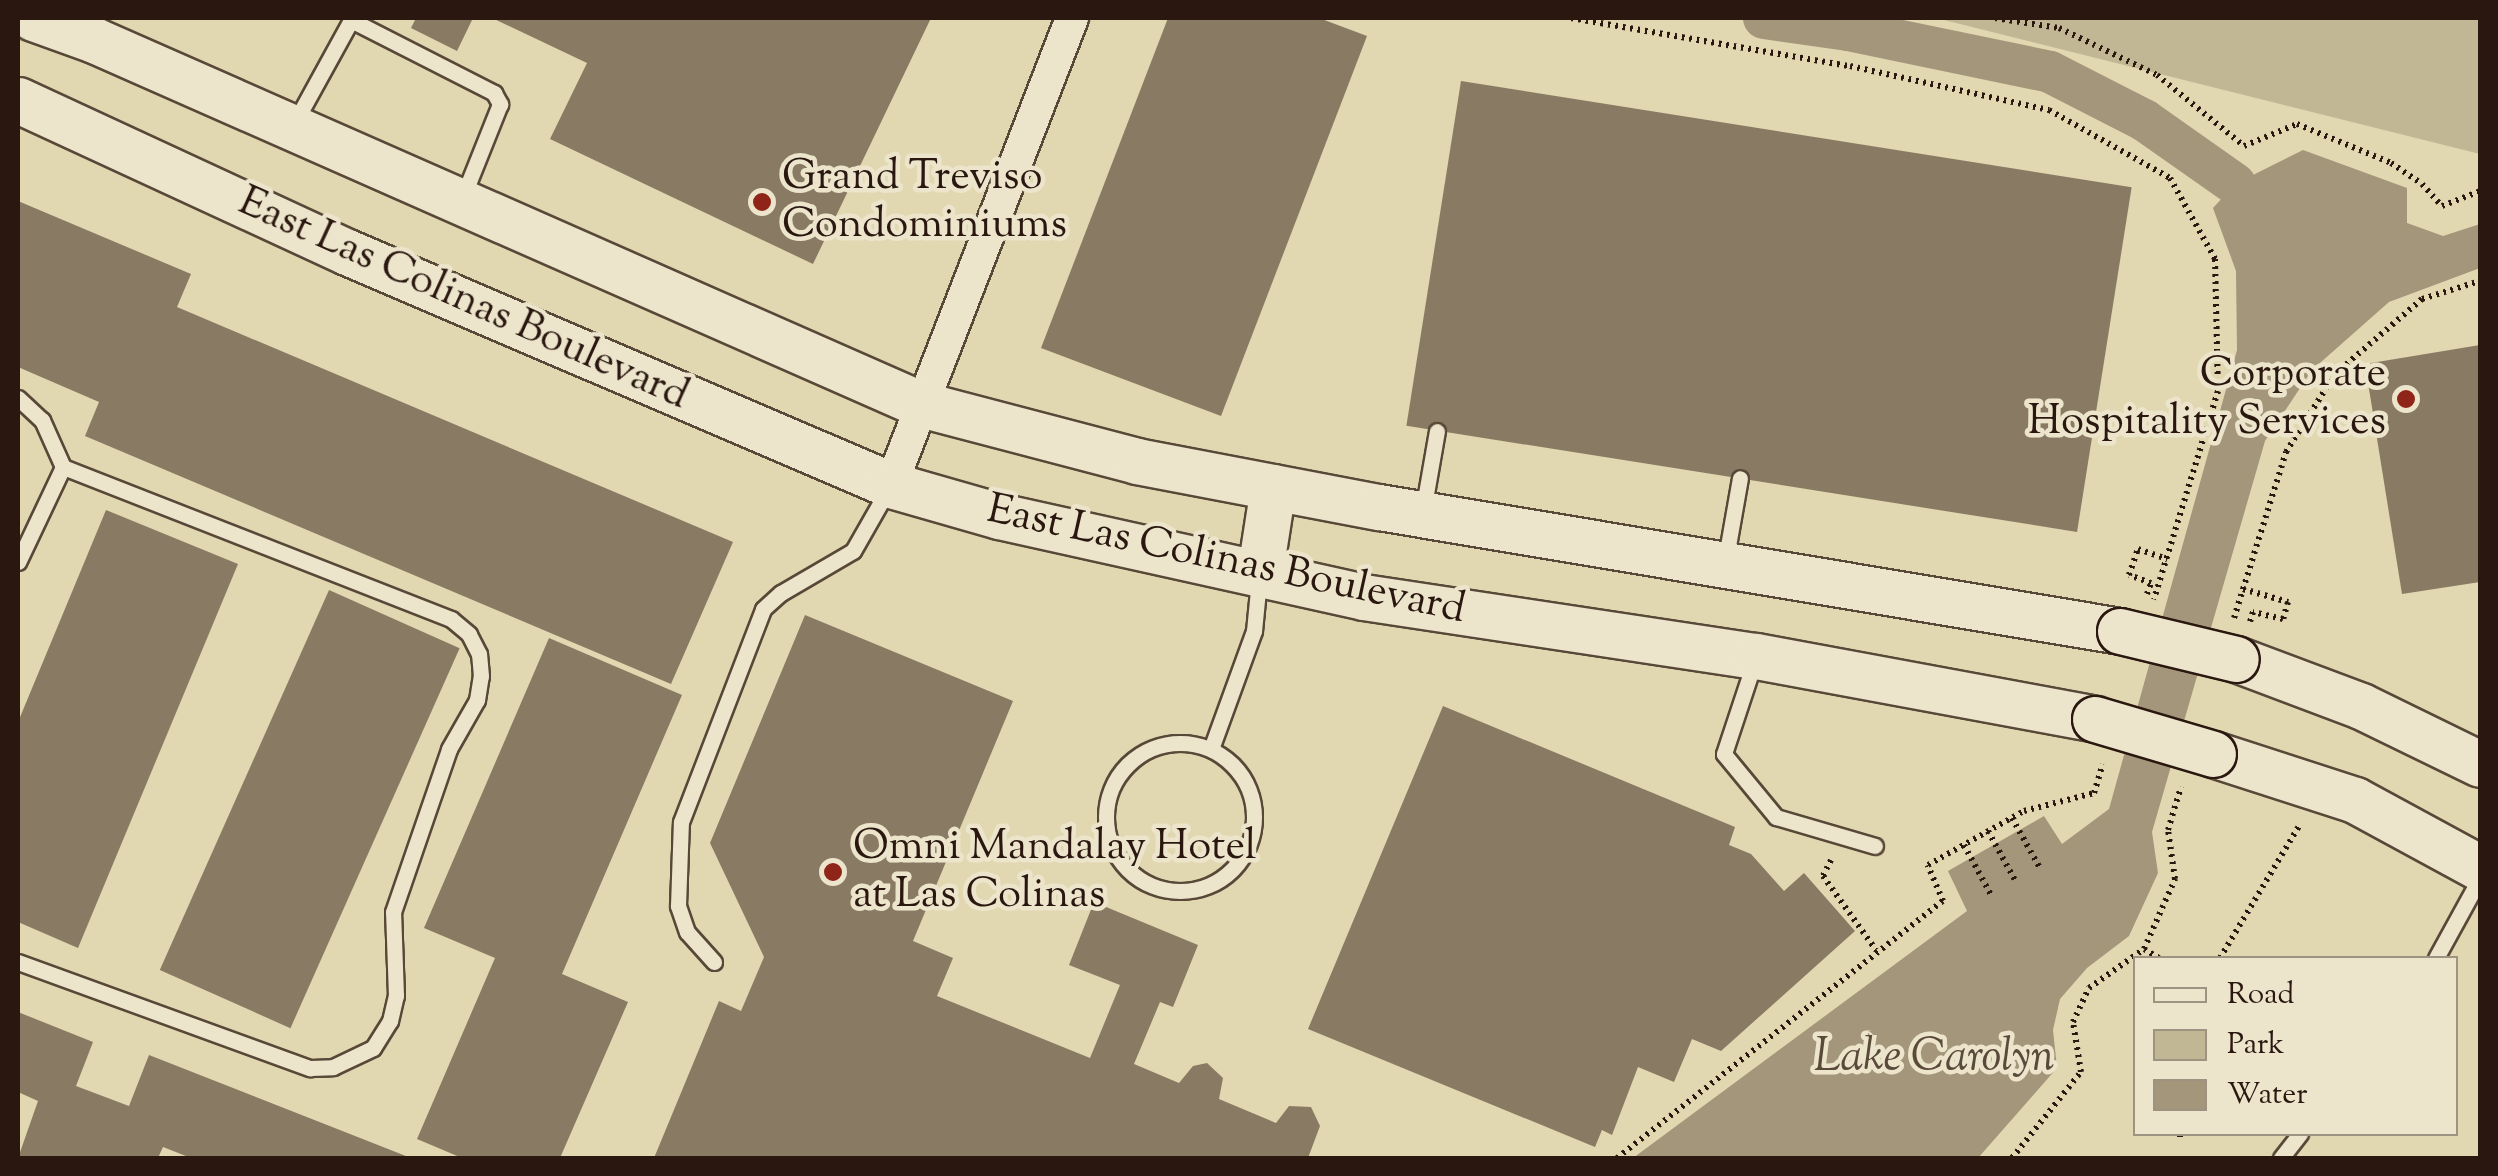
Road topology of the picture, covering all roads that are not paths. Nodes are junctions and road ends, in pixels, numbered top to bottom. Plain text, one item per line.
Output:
1 (33, 18) edge
2 (1072, 18) edge
3 (18, 100) edge
4 (292, 128) junction
5 (460, 202) junction
6 (18, 398) edge
7 (920, 404) junction
8 (1436, 431) dead end
9 (63, 467) junction
10 (1740, 478) dead end
11 (891, 485) junction
12 (1273, 487) junction
13 (1422, 514) junction
14 (18, 562) edge
15 (1725, 565) junction
16 (1260, 571) junction
17 (1756, 656) junction
18 (1211, 748) junction
19 (2480, 764) edge
20 (1875, 846) dead end
21 (2480, 868) edge
22 (2480, 878) edge
23 (2437, 956) edge
24 (18, 962) edge
25 (714, 962) dead end
26 (2298, 1136) edge
27 (2280, 1158) edge

1 - 4 main road, East Las Colinas Boulevard
2 - 7 street
3 - 11 main road, East Las Colinas Boulevard
4 - 5 main road, East Las Colinas Boulevard
4 - 5 lane
5 - 7 main road, East Las Colinas Boulevard
6 - 9 lane
7 - 11 street
7 - 12 main road, East Las Colinas Boulevard
8 - 13 lane
9 - 14 lane
9 - 24 lane
10 - 15 lane
11 - 16 main road, East Las Colinas Boulevard
11 - 25 lane
12 - 13 main road, East Las Colinas Boulevard
12 - 16 main road
13 - 15 main road, East Las Colinas Boulevard
15 - 19 main road, East Las Colinas Boulevard, bridge
16 - 17 main road, East Las Colinas Boulevard
16 - 18 lane
17 - 20 lane
17 - 21 main road, East Las Colinas Boulevard, bridge
18 - 18 lane
22 - 23 lane
26 - 27 lane

